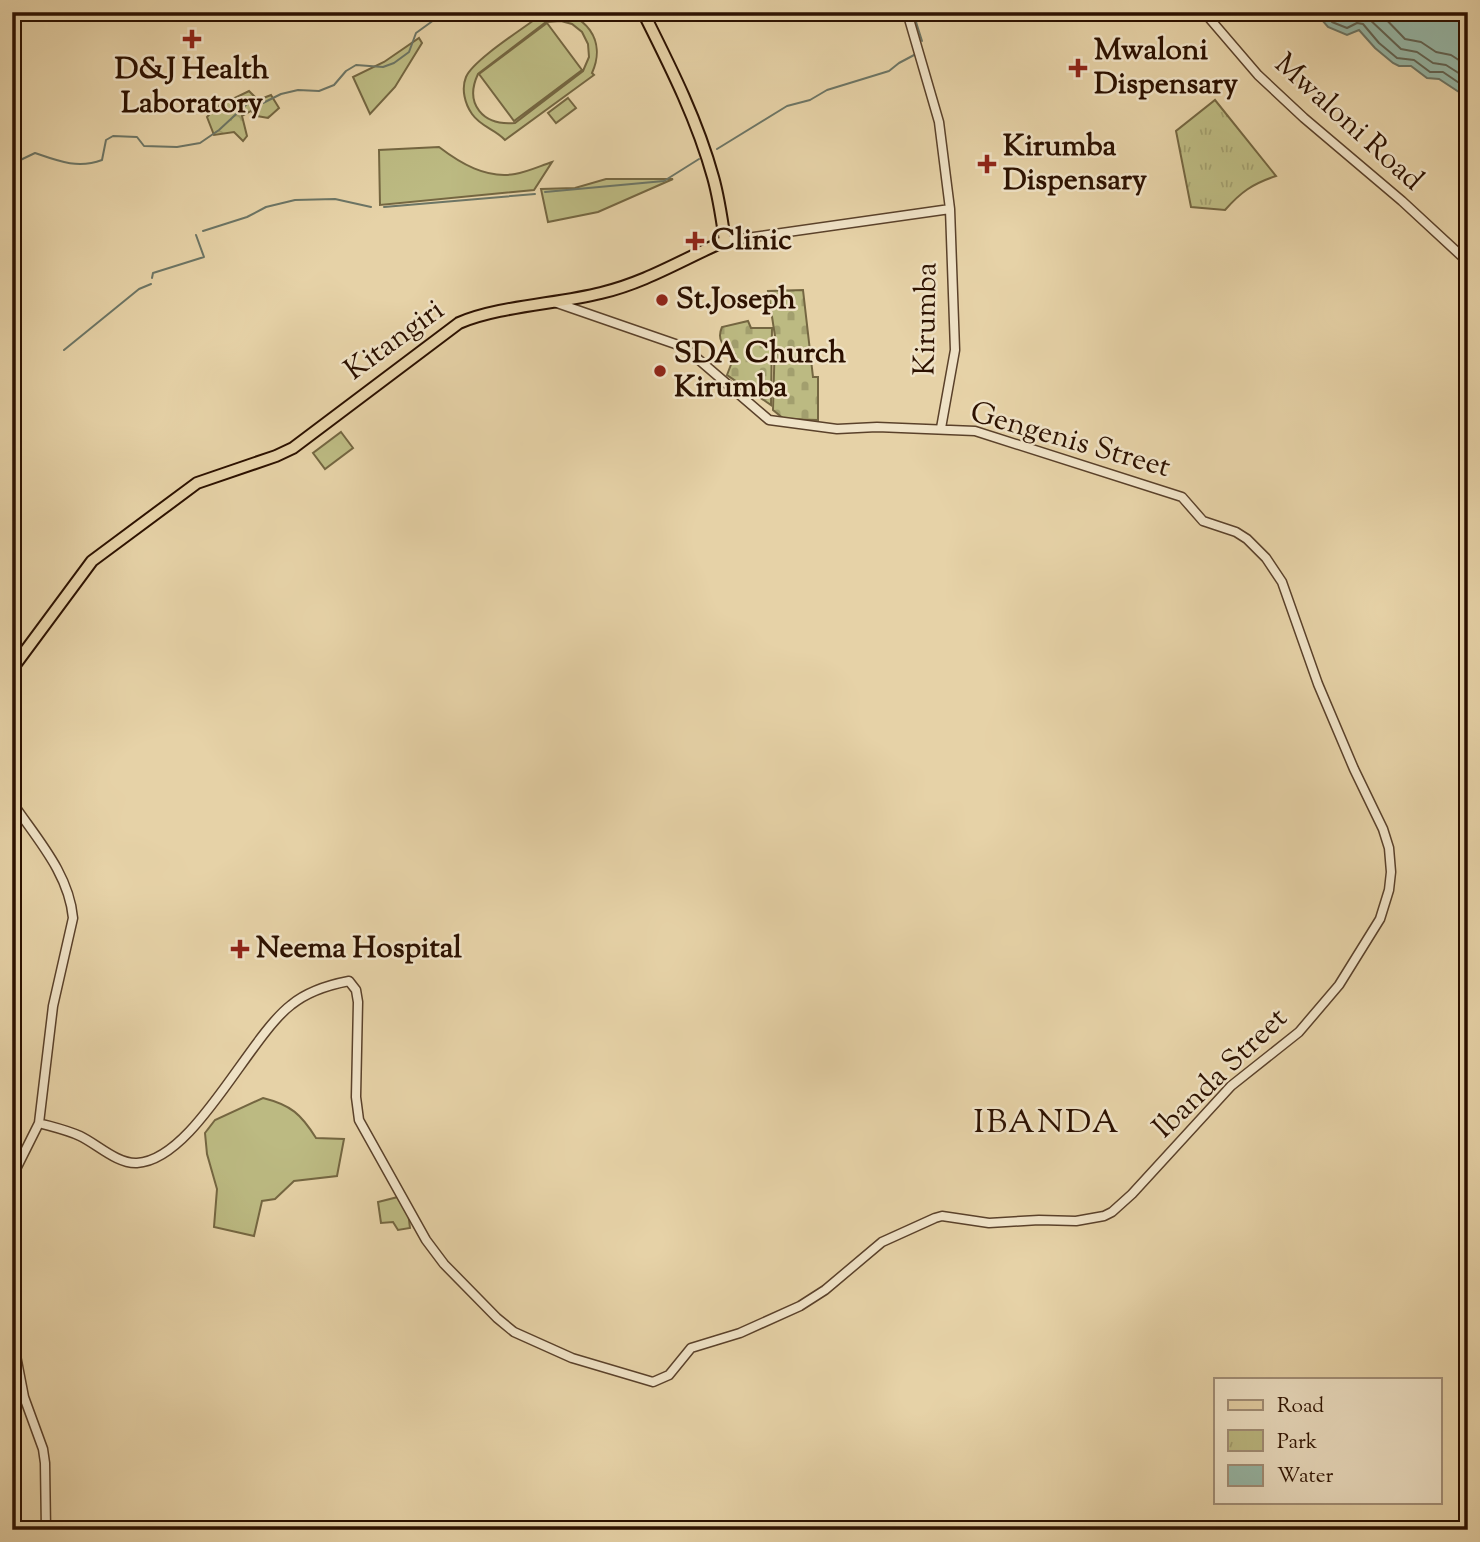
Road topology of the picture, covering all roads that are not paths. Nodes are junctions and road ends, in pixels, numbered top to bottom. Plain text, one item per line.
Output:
1 (643, 12) edge
2 (907, 12) edge
3 (1204, 12) edge
4 (950, 209) junction
5 (725, 241) junction
6 (1468, 262) edge
7 (554, 302) junction
8 (941, 428) junction
9 (1256, 547) joint
10 (12, 669) edge
11 (12, 802) edge
12 (39, 1123) junction
13 (12, 1177) edge
14 (12, 1335) edge
15 (46, 1530) edge

1 - 5 main road
2 - 4 street, Kirumba
3 - 6 street, Mwaloni Road
4 - 5 street, Kitangiri
4 - 8 street, Kirumba
5 - 7 main road, Kitangiri
7 - 8 street, Gengenis Street
7 - 10 main road, Kitangiri
8 - 9 street, Gengenis Street
9 - 12 street, Ibanda Street
11 - 12 street
12 - 13 street
14 - 15 street

